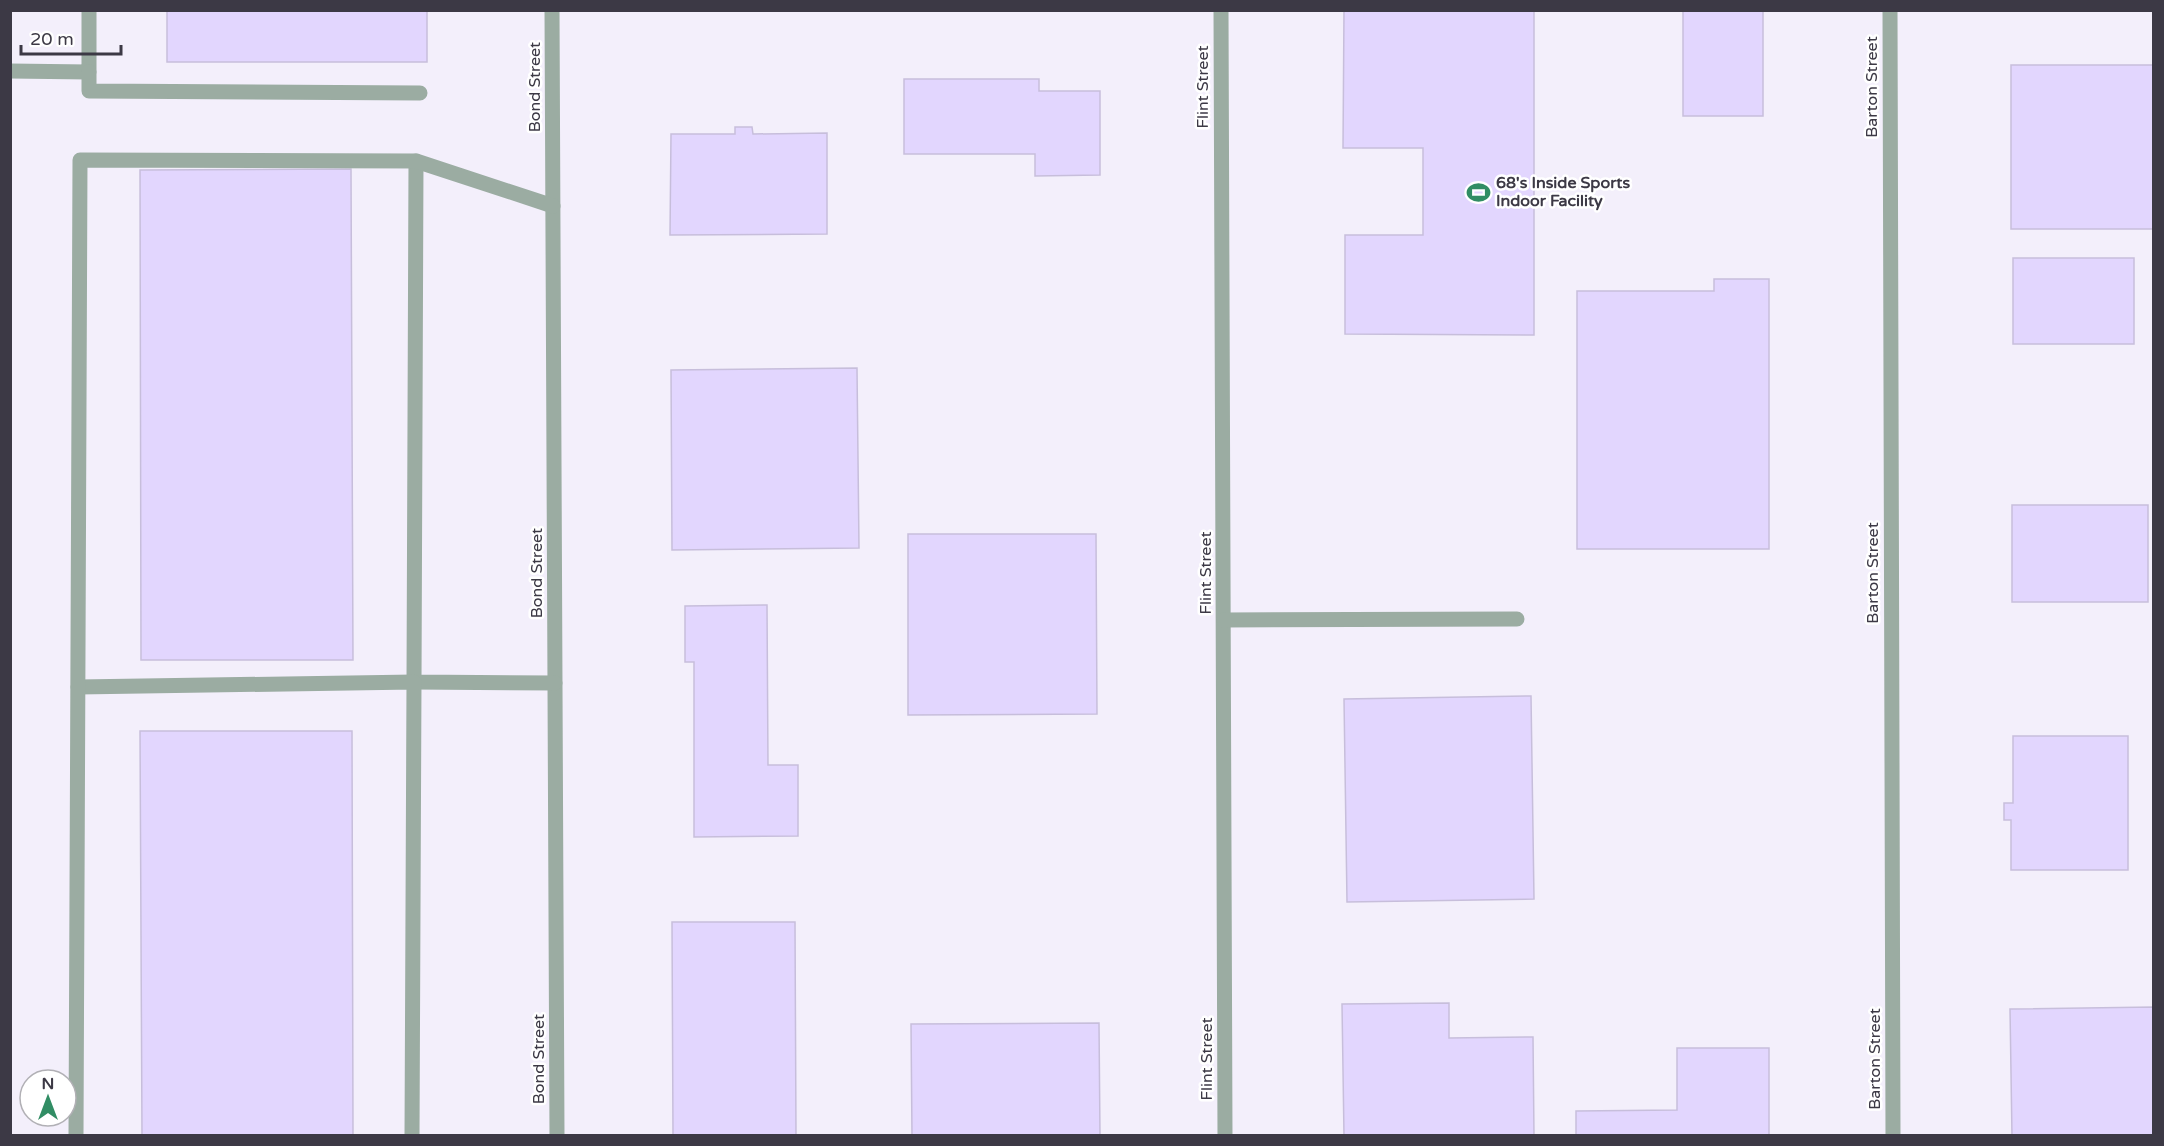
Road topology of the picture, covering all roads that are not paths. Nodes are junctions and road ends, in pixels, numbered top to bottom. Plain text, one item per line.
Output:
1 (89, 10) edge
2 (552, 10) edge
3 (1221, 10) edge
4 (1890, 10) edge
5 (10, 71) edge
6 (89, 72) junction
7 (420, 93) dead end
8 (416, 161) junction
9 (553, 206) junction
10 (1517, 619) dead end
11 (1224, 620) junction
12 (414, 682) junction
13 (555, 683) junction
14 (78, 687) junction
15 (76, 1136) edge
16 (412, 1136) edge
17 (557, 1136) edge
18 (1225, 1136) edge
19 (1893, 1136) edge

1 - 6 street
2 - 9 street, Bond Street
3 - 11 street, Flint Street
4 - 19 street, Barton Street
5 - 6 street
6 - 7 street
8 - 9 street
8 - 12 street
8 - 14 street
9 - 13 street, Bond Street
10 - 11 street
11 - 18 street, Flint Street
12 - 13 street
12 - 14 street
12 - 16 street
13 - 17 street, Bond Street
14 - 15 street

